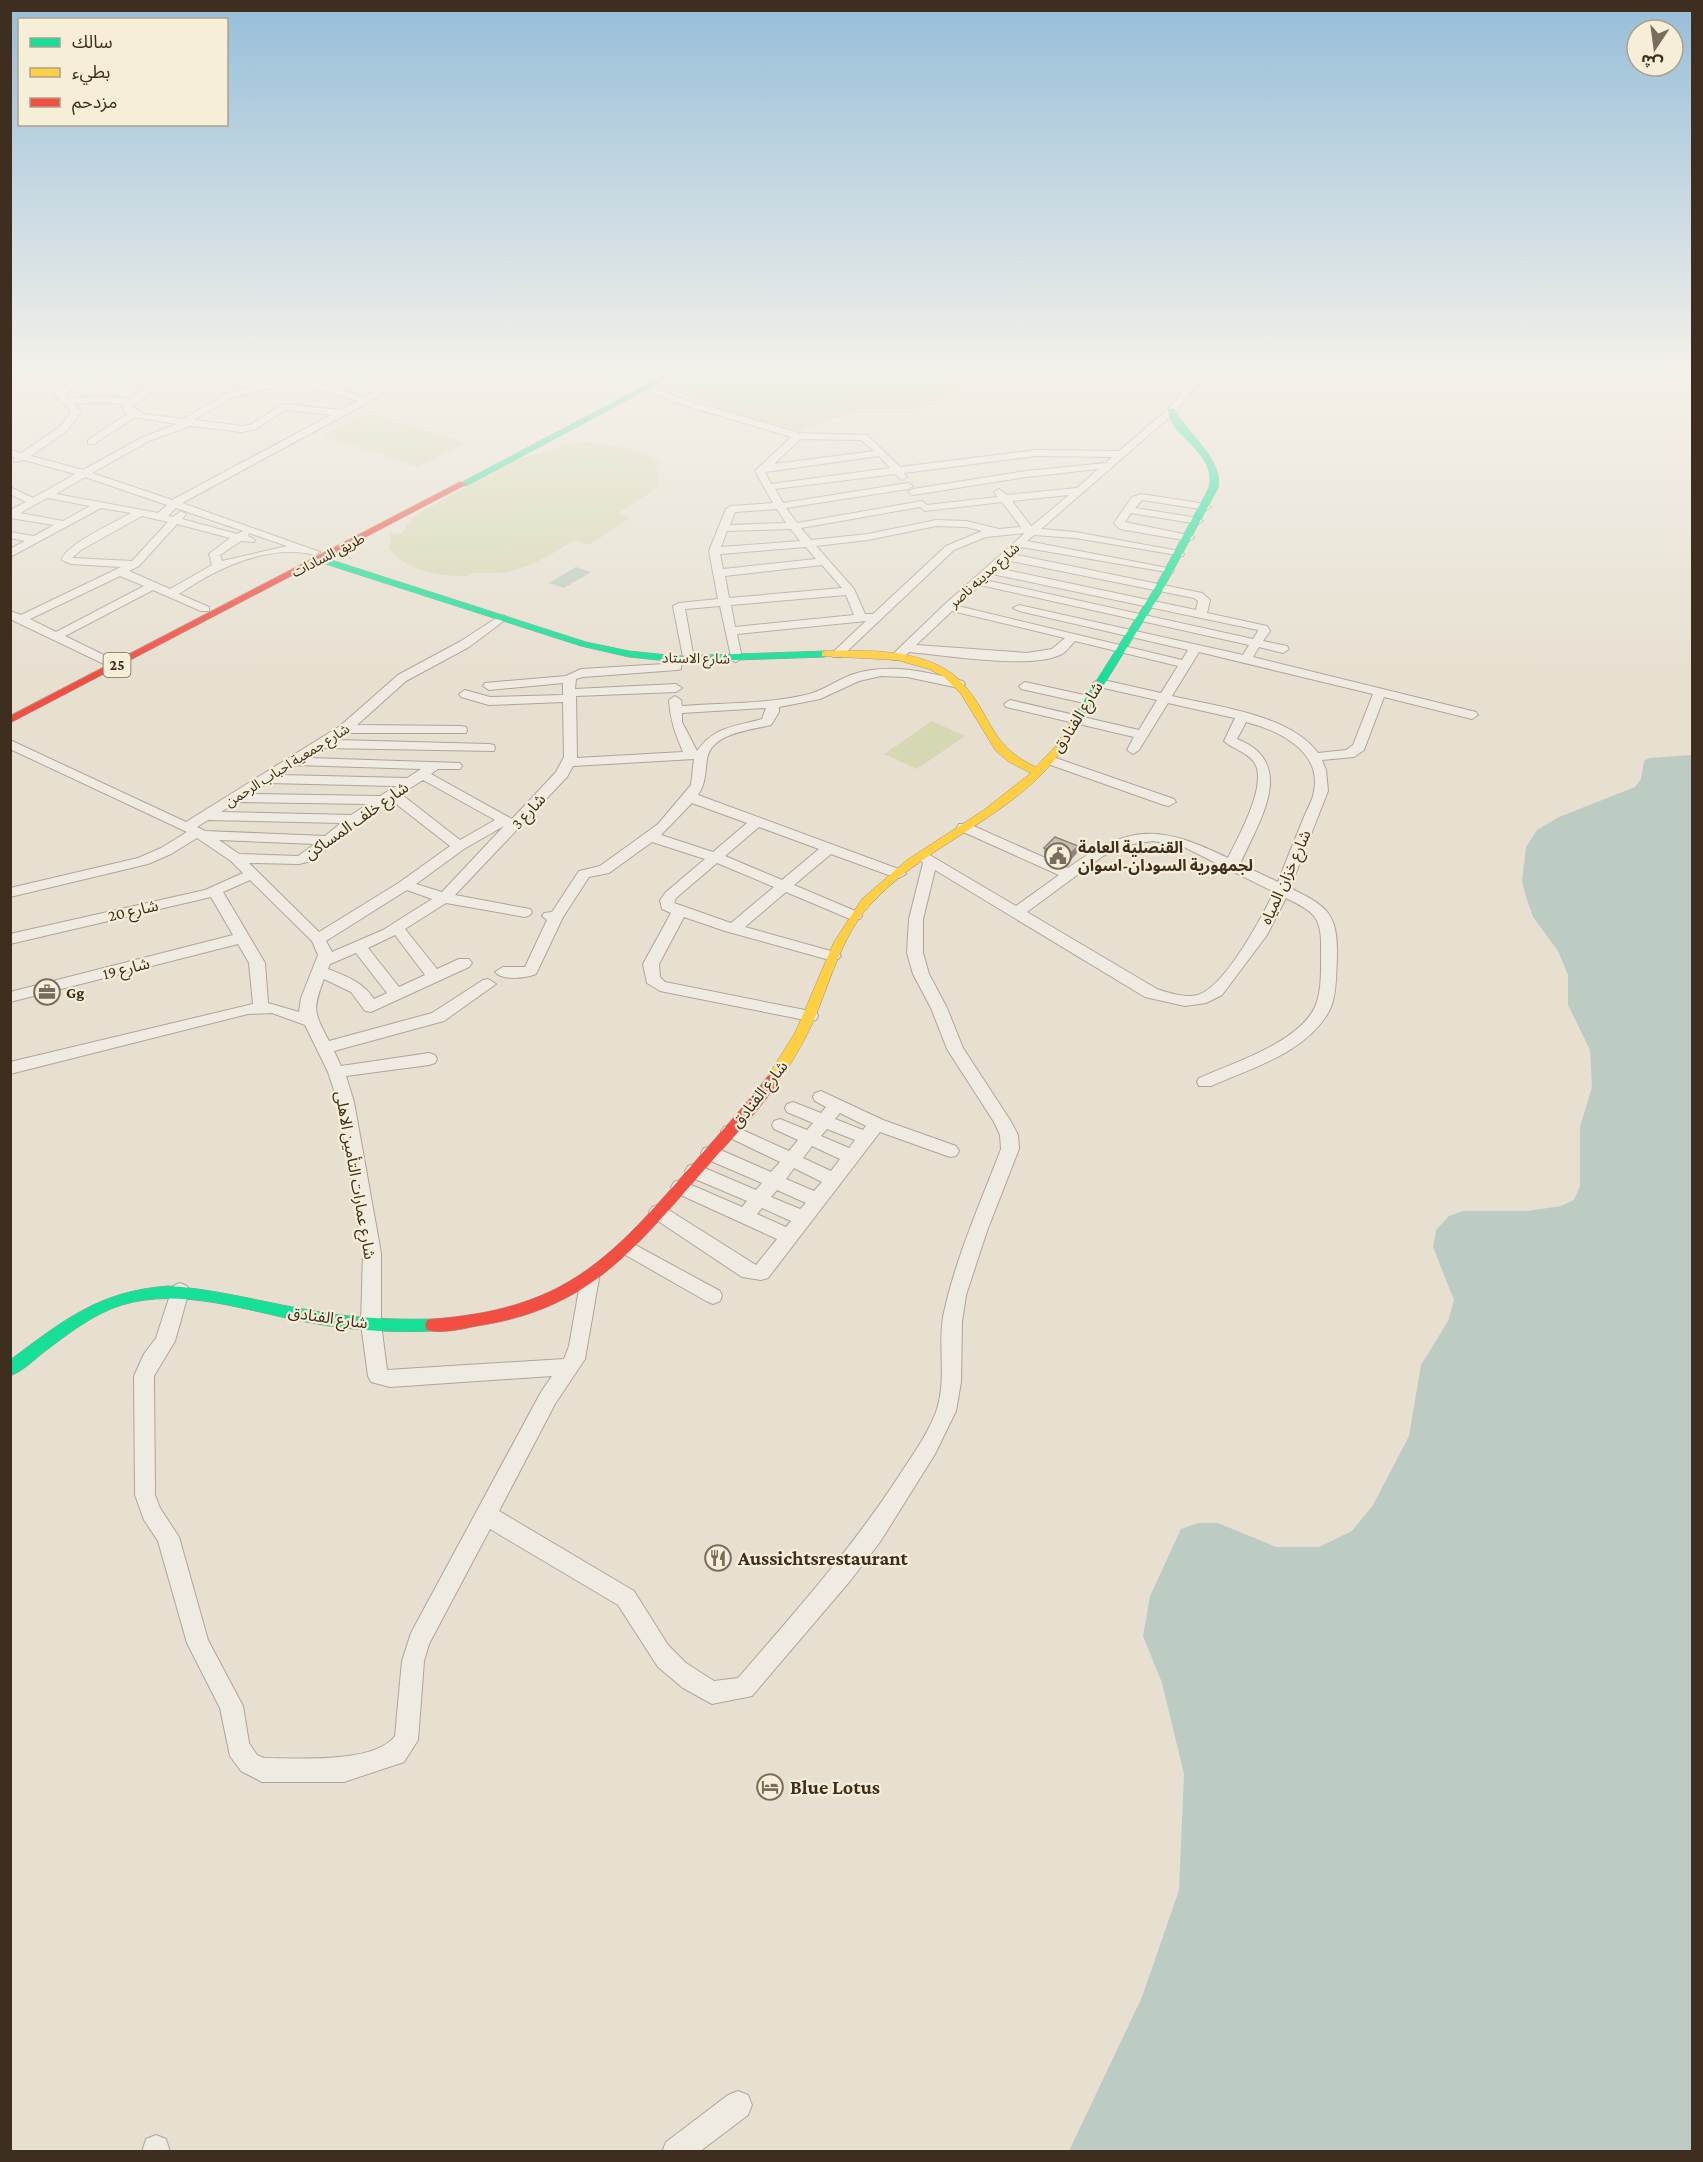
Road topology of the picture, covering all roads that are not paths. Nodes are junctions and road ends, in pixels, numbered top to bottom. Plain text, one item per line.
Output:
1 (81, 473) edge
2 (229, 473) edge
3 (467, 473) edge
4 (474, 473) edge
5 (761, 473) edge
6 (868, 473) edge
7 (899, 473) edge
8 (1040, 473) edge
9 (1102, 473) edge
10 (1214, 473) edge
11 (85, 474) junction
12 (989, 480) junction
13 (768, 487) junction
14 (910, 489) junction
15 (10, 490) edge
16 (197, 490) junction
17 (1082, 490) junction
18 (46, 495) junction
19 (1004, 498) junction
20 (34, 502) junction
21 (101, 504) junction
22 (175, 504) junction
23 (781, 506) junction
24 (924, 506) junction
25 (186, 507) junction
26 (1206, 507) junction
27 (1128, 510) junction
28 (141, 512) junction
29 (11, 515) edge
30 (160, 517) junction
31 (175, 520) junction
32 (1198, 521) junction
33 (936, 523) junction
34 (65, 524) junction
35 (796, 526) junction
36 (725, 528) junction
37 (1131, 528) junction
38 (1033, 529) junction
39 (251, 530) junction
40 (998, 532) junction
41 (10, 535) edge
42 (239, 537) junction
43 (1189, 538) junction
44 (36, 540) junction
45 (1104, 540) junction
46 (1020, 543) junction
47 (1122, 543) junction
48 (807, 544) junction
49 (281, 551) junction
50 (714, 551) junction
51 (1065, 551) junction
52 (11, 553) edge
53 (310, 554) junction
54 (1179, 554) junction
55 (1004, 556) junction
56 (1095, 557) junction
57 (1112, 560) junction
58 (825, 561) junction
59 (135, 564) junction
60 (218, 567) junction
61 (1055, 567) junction
62 (988, 570) junction
63 (1168, 571) junction
64 (121, 572) junction
65 (718, 573) junction
66 (1106, 577) junction
67 (976, 581) junction
68 (1047, 582) junction
69 (153, 586) junction
70 (1158, 587) junction
71 (850, 591) junction
72 (1031, 593) junction
73 (1100, 593) junction
74 (171, 594) junction
75 (724, 602) junction
76 (1148, 603) junction
77 (948, 607) junction
78 (1018, 608) junction
79 (205, 609) junction
80 (10, 614) edge
81 (1201, 614) junction
82 (877, 616) junction
83 (861, 617) junction
84 (1139, 617) junction
85 (501, 618) junction
86 (1062, 618) junction
87 (1218, 618) junction
88 (22, 619) junction
89 (1008, 621) junction
90 (1190, 628) junction
91 (730, 631) junction
92 (1054, 632) junction
93 (1208, 632) junction
94 (1129, 634) junction
95 (57, 636) junction
96 (1073, 636) junction
97 (1257, 643) junction
98 (1179, 644) junction
99 (1120, 648) junction
100 (1195, 648) junction
101 (1283, 649) dead end
102 (901, 652) junction
103 (837, 654) junction
104 (736, 658) junction
105 (1246, 659) junction
106 (106, 661) junction
107 (681, 662) junction
108 (1185, 664) junction
109 (1098, 682) junction
110 (959, 684) junction
111 (489, 686) dead end
112 (1025, 686) dead end
113 (676, 688) junction
114 (570, 690) junction
115 (1380, 692) junction
116 (465, 694) dead end
117 (1164, 698) junction
118 (1089, 700) junction
119 (772, 703) junction
120 (1010, 704) dead end
121 (675, 710) junction
122 (10, 711) edge
123 (1472, 715) dead end
124 (1243, 716) junction
125 (10, 720) edge
126 (1077, 720) junction
127 (345, 729) junction
128 (461, 730) dead end
129 (1142, 735) junction
130 (10, 744) edge
131 (320, 744) junction
132 (489, 748) dead end
133 (1133, 750) dead end
134 (696, 756) junction
135 (1314, 757) junction
136 (1050, 760) junction
137 (293, 761) junction
138 (570, 762) junction
139 (436, 765) junction
140 (455, 766) dead end
141 (1038, 772) junction
142 (266, 778) junction
143 (416, 778) junction
144 (389, 797) junction
145 (690, 797) junction
146 (234, 798) junction
147 (1169, 802) dead end
148 (205, 816) junction
149 (354, 819) junction
150 (758, 821) junction
151 (509, 824) junction
152 (964, 827) junction
153 (196, 831) junction
154 (649, 836) junction
155 (328, 840) junction
156 (459, 846) junction
157 (830, 846) junction
158 (715, 857) junction
159 (236, 858) junction
160 (927, 860) junction
161 (1232, 865) junction
162 (253, 874) junction
163 (899, 874) junction
164 (1070, 874) junction
165 (405, 885) junction
166 (783, 887) junction
167 (1282, 890) junction
168 (214, 891) junction
169 (10, 893) edge
170 (444, 898) junction
171 (525, 912) dead end
172 (679, 912) junction
173 (1016, 913) junction
174 (855, 916) junction
175 (397, 928) junction
176 (734, 929) junction
177 (242, 938) junction
178 (10, 939) edge
179 (318, 939) junction
180 (359, 947) junction
181 (833, 956) junction
182 (464, 963) dead end
183 (322, 966) junction
184 (503, 972) dead end
185 (435, 977) junction
186 (488, 984) dead end
187 (397, 995) junction
188 (10, 997) edge
189 (261, 1008) junction
190 (810, 1016) junction
191 (310, 1021) junction
192 (323, 1048) junction
193 (429, 1059) dead end
194 (10, 1068) edge
195 (336, 1072) junction
196 (1205, 1082) dead end
197 (793, 1108) dead end
198 (823, 1120) junction
199 (780, 1125) dead end
200 (730, 1131) junction
201 (872, 1131) junction
202 (808, 1137) junction
203 (950, 1150) dead end
204 (710, 1153) junction
205 (853, 1156) junction
206 (791, 1159) junction
207 (694, 1171) junction
208 (835, 1180) junction
209 (773, 1181) junction
210 (680, 1187) junction
211 (759, 1199) junction
212 (819, 1201) junction
213 (658, 1212) junction
214 (745, 1216) junction
215 (805, 1219) junction
216 (791, 1237) junction
217 (628, 1248) junction
218 (590, 1278) junction
219 (180, 1291) junction
220 (713, 1296) dead end
221 (371, 1324) junction
222 (569, 1367) junction
223 (10, 1369) edge
224 (486, 1515) junction
225 (738, 2105) dead end
226 (676, 2151) edge

1 - 11 street
2 - 16 street
3 - 53 street, طريق السادات / 25
4 - 53 street, طريق السادات / 25
5 - 13 street
6 - 13 street
7 - 14 street
8 - 12 street
9 - 17 street, شارع مدينه ناصر
10 - 26 street, شارع الفنادق
11 - 18 street
11 - 22 street
12 - 14 street
12 - 19 street
13 - 23 street
14 - 23 street
14 - 24 street
15 - 20 street
16 - 22 street
16 - 25 street
17 - 19 street
17 - 38 street, شارع مدينه ناصر
18 - 20 street
18 - 21 street
19 - 24 street
19 - 38 street
20 - 29 street
21 - 28 street
21 - 34 street
22 - 25 street
22 - 30 street
23 - 35 street
23 - 36 street
24 - 33 street
24 - 35 street
25 - 31 street
25 - 39 street
26 - 27 street
26 - 32 street, شارع الفنادق
27 - 32 street
27 - 37 street
28 - 30 street
28 - 59 street
29 - 34 street
30 - 31 street
31 - 42 street
31 - 59 street
32 - 43 street, شارع الفنادق
33 - 40 street
33 - 48 street
34 - 44 street
35 - 36 street
35 - 48 street
36 - 50 street
37 - 43 street
37 - 47 street
38 - 40 street
38 - 45 street
38 - 46 street, شارع مدينه ناصر
39 - 42 street
39 - 53 street
40 - 82 street
41 - 44 street
42 - 49 street
42 - 60 street
43 - 54 street, شارع الفنادق
44 - 52 street
45 - 47 street
45 - 56 street
46 - 51 street
46 - 55 street, شارع مدينه ناصر
47 - 54 street
48 - 50 street
48 - 58 street
49 - 53 street
49 - 60 street
50 - 65 street
51 - 56 street
51 - 61 street
53 - 79 street, طريق السادات / 25
53 - 85 street, شارع الاستاد
53 - 125 street, طريق السادات / 25
54 - 63 street, شارع الفنادق
55 - 61 street
55 - 62 street, شارع مدينه ناصر
56 - 57 street
57 - 63 street
57 - 66 street
58 - 65 street
58 - 71 street
59 - 64 street
60 - 74 street
61 - 66 street
61 - 68 street
62 - 67 street, شارع مدينه ناصر
62 - 68 street
63 - 70 street, شارع الفنادق
64 - 69 street
64 - 88 street
65 - 75 street
66 - 70 street
66 - 73 street
67 - 72 street
67 - 77 street, شارع مدينه ناصر
68 - 73 street
69 - 74 street
69 - 95 street
70 - 76 street, شارع الفنادق
70 - 81 street
71 - 75 street
71 - 83 street
72 - 78 street
72 - 84 street
73 - 76 street
74 - 79 street
75 - 91 street
75 - 107 street
76 - 81 street
76 - 84 street, شارع الفنادق
77 - 89 street
77 - 102 street, شارع مدينه ناصر
78 - 86 street
78 - 89 street
79 - 106 street, طريق السادات / 25
80 - 88 street
81 - 87 street
82 - 83 street
82 - 103 street
83 - 91 street
84 - 90 street
84 - 94 street, شارع الفنادق
85 - 107 street, شارع الاستاد
85 - 127 street, شارع جمعية احباب الرحمن
86 - 92 street
86 - 94 street
87 - 93 street
87 - 97 street
88 - 95 street
89 - 92 street
90 - 93 street
90 - 98 street
91 - 104 street
92 - 96 street
93 - 97 street
94 - 98 street
94 - 99 street, شارع الفنادق
95 - 106 street
96 - 99 street
96 - 102 street
97 - 101 street
97 - 105 street
98 - 100 street
99 - 108 street
99 - 109 street, شارع الفنادق
100 - 105 street
100 - 108 street
102 - 103 street, شارع الاستاد
102 - 110 street, شارع الاستاد
103 - 104 street, شارع الاستاد
104 - 107 street, شارع الاستاد
105 - 115 street
106 - 122 street, طريق السادات / 25
107 - 113 street
107 - 114 street
108 - 117 street
109 - 117 street, شارع خزان المياه
109 - 118 street, شارع الفنادق
110 - 119 street
110 - 141 street, شارع الاستاد
111 - 114 street
112 - 118 street
113 - 114 street
113 - 121 street
114 - 116 street
114 - 138 street
115 - 123 street
115 - 135 street
117 - 124 street, شارع خزان المياه
117 - 129 street
118 - 126 street, شارع الفنادق
119 - 121 street
119 - 134 street
120 - 126 street
121 - 134 street
124 - 135 street, شارع خزان المياه
124 - 161 street
126 - 129 street
126 - 136 street, شارع الفنادق
127 - 128 street
127 - 131 street, شارع جمعية احباب الرحمن
129 - 133 street
130 - 153 street
131 - 132 street
131 - 137 street, شارع جمعية احباب الرحمن
134 - 138 street
134 - 145 street
135 - 167 street, شارع خزان المياه
136 - 141 street, شارع الفنادق
136 - 147 street
137 - 139 street
137 - 142 street, شارع جمعية احباب الرحمن
138 - 151 street, شارع 3
139 - 140 street
139 - 143 street, شارع خلف المساكن
141 - 152 street, شارع الفنادق
142 - 143 street
142 - 146 street, شارع جمعية احباب الرحمن
143 - 144 street, شارع خلف المساكن
143 - 151 street
144 - 146 street
144 - 149 street, شارع خلف المساكن
144 - 156 street
145 - 150 street
145 - 154 street
146 - 148 street, شارع جمعية احباب الرحمن
148 - 149 street
148 - 153 street, شارع جمعية احباب الرحمن
149 - 155 street, شارع خلف المساكن
150 - 157 street
150 - 158 street
151 - 156 street
151 - 170 street, شارع 3
152 - 160 street, شارع الفنادق
152 - 164 street
153 - 155 street
153 - 159 street
153 - 169 street, شارع جمعية احباب الرحمن
154 - 158 street
154 - 184 street
155 - 159 street, شارع خلف المساكن
156 - 165 street
157 - 163 street
157 - 166 street
158 - 166 street
158 - 172 street
159 - 162 street
160 - 163 street, شارع الفنادق
160 - 173 street, شارع خزان المياه
160 - 224 street
161 - 164 street
161 - 167 street
162 - 168 street, شارع 20
162 - 179 street
163 - 174 street, شارع الفنادق
164 - 173 street
165 - 170 street
165 - 179 street
166 - 174 street
166 - 176 street
167 - 173 street, شارع خزان المياه
167 - 196 street
168 - 177 street
168 - 178 street, شارع 20
170 - 171 street
170 - 175 street, شارع 3
172 - 176 street
172 - 190 street
174 - 181 street, شارع الفنادق
175 - 180 street, شارع 3
175 - 185 street
176 - 181 street
177 - 188 street, شارع 19
177 - 189 street
179 - 183 street
180 - 183 street, شارع 3
180 - 187 street
181 - 190 street, شارع الفنادق
182 - 185 street
183 - 187 street
183 - 191 street, شارع عمارات التأمين الاهلى
185 - 187 street
186 - 192 street
189 - 191 street
189 - 194 street
190 - 200 street, شارع الفنادق
191 - 192 street, شارع عمارات التأمين الاهلى
192 - 195 street, شارع عمارات التأمين الاهلى
193 - 195 street
195 - 221 street, شارع عمارات التأمين الاهلى
197 - 198 street
198 - 201 street
198 - 201 street
198 - 202 street
199 - 202 street
200 - 204 street, شارع الفنادق
200 - 206 street
201 - 203 street
201 - 205 street
202 - 205 street
202 - 206 street
204 - 207 street, شارع الفنادق
204 - 209 street
205 - 208 street
206 - 208 street
206 - 209 street
207 - 210 street, شارع الفنادق
207 - 211 street
208 - 212 street
209 - 211 street
209 - 212 street
210 - 213 street, شارع الفنادق
210 - 214 street
211 - 214 street
211 - 215 street
212 - 215 street
213 - 216 street
213 - 217 street, شارع الفنادق
214 - 216 street
215 - 216 street
217 - 218 street, شارع الفنادق
217 - 220 street
218 - 221 street, شارع الفنادق
218 - 222 street
219 - 221 street, شارع الفنادق
219 - 223 street, شارع الفنادق
219 - 224 street
221 - 222 street, شارع عمارات التأمين الاهلى
222 - 224 street
225 - 226 street

